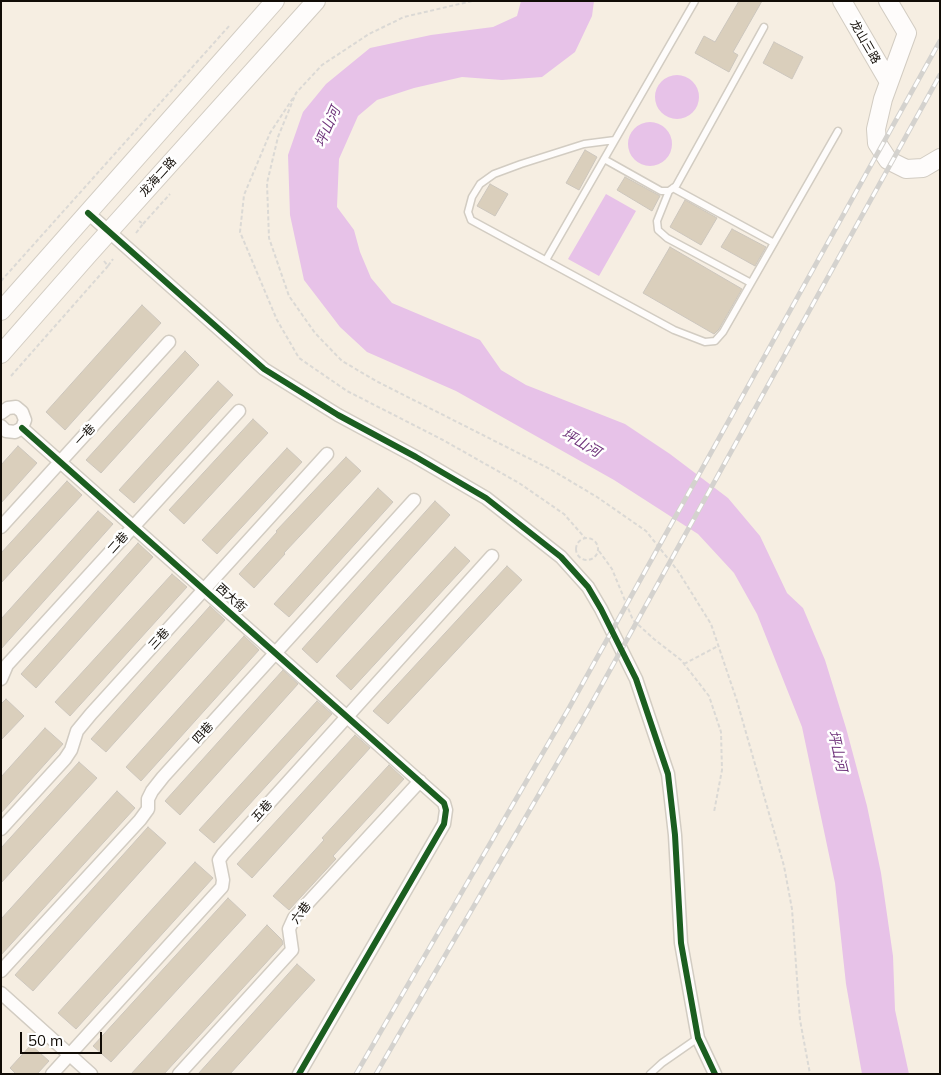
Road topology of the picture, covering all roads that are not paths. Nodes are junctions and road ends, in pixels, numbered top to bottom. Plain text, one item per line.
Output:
1 (275, 1) edge
2 (316, 1) edge
3 (695, 1) edge
4 (842, 1) edge
5 (888, 1) edge
6 (764, 27) dead end
7 (889, 82) junction
8 (838, 131) dead end
9 (615, 140) junction
10 (604, 159) junction
11 (938, 162) edge
12 (671, 189) junction
13 (88, 213) junction
14 (109, 232) junction
15 (774, 243) junction
16 (546, 260) junction
17 (751, 283) junction
18 (1, 311) edge
19 (169, 342) dead end
20 (1, 354) edge
21 (239, 411) dead end
22 (2, 412) edge
23 (1, 426) edge
24 (22, 428) junction
25 (327, 454) dead end
26 (61, 462) junction
27 (414, 500) dead end
28 (133, 526) junction
29 (1, 527) edge
30 (492, 556) dead end
31 (204, 589) junction
32 (276, 653) junction
33 (1, 679) edge
34 (347, 716) junction
35 (422, 783) junction
36 (1, 829) edge
37 (1, 971) edge
38 (1, 994) edge
39 (698, 1038) junction
40 (70, 1054) junction
41 (52, 1074) edge
42 (91, 1074) edge
43 (180, 1074) edge
44 (299, 1074) edge
45 (650, 1074) edge
46 (715, 1074) edge

1 - 13 main road
2 - 14 main road, 龙海二路
3 - 9 lane
4 - 7 main road, 龙山三路
5 - 7 main road
6 - 12 lane
7 - 11 main road
8 - 15 lane
9 - 10 lane
9 - 16 lane
10 - 12 lane
10 - 16 lane
12 - 15 lane
12 - 17 lane
13 - 14 street
13 - 18 main road
14 - 20 main road, 龙海二路
14 - 39 street
15 - 17 lane
16 - 17 lane
19 - 26 street, 一巷
21 - 28 street, 二巷
22 - 24 street
23 - 24 street
24 - 26 street, 西大街
25 - 31 street, 三巷
26 - 28 street, 西大街
26 - 29 street, 一巷
27 - 32 street, 四巷
28 - 31 street, 西大街
28 - 33 street, 二巷
30 - 34 street, 五巷
31 - 32 street, 西大街
31 - 36 street, 三巷
32 - 34 street, 西大街
32 - 37 street, 四巷
34 - 35 street, 西大街
34 - 40 street, 五巷
35 - 43 street, 六巷
35 - 44 street, 西大街
38 - 40 street
39 - 45 lane
39 - 46 street
40 - 41 street, 五巷
40 - 42 street

